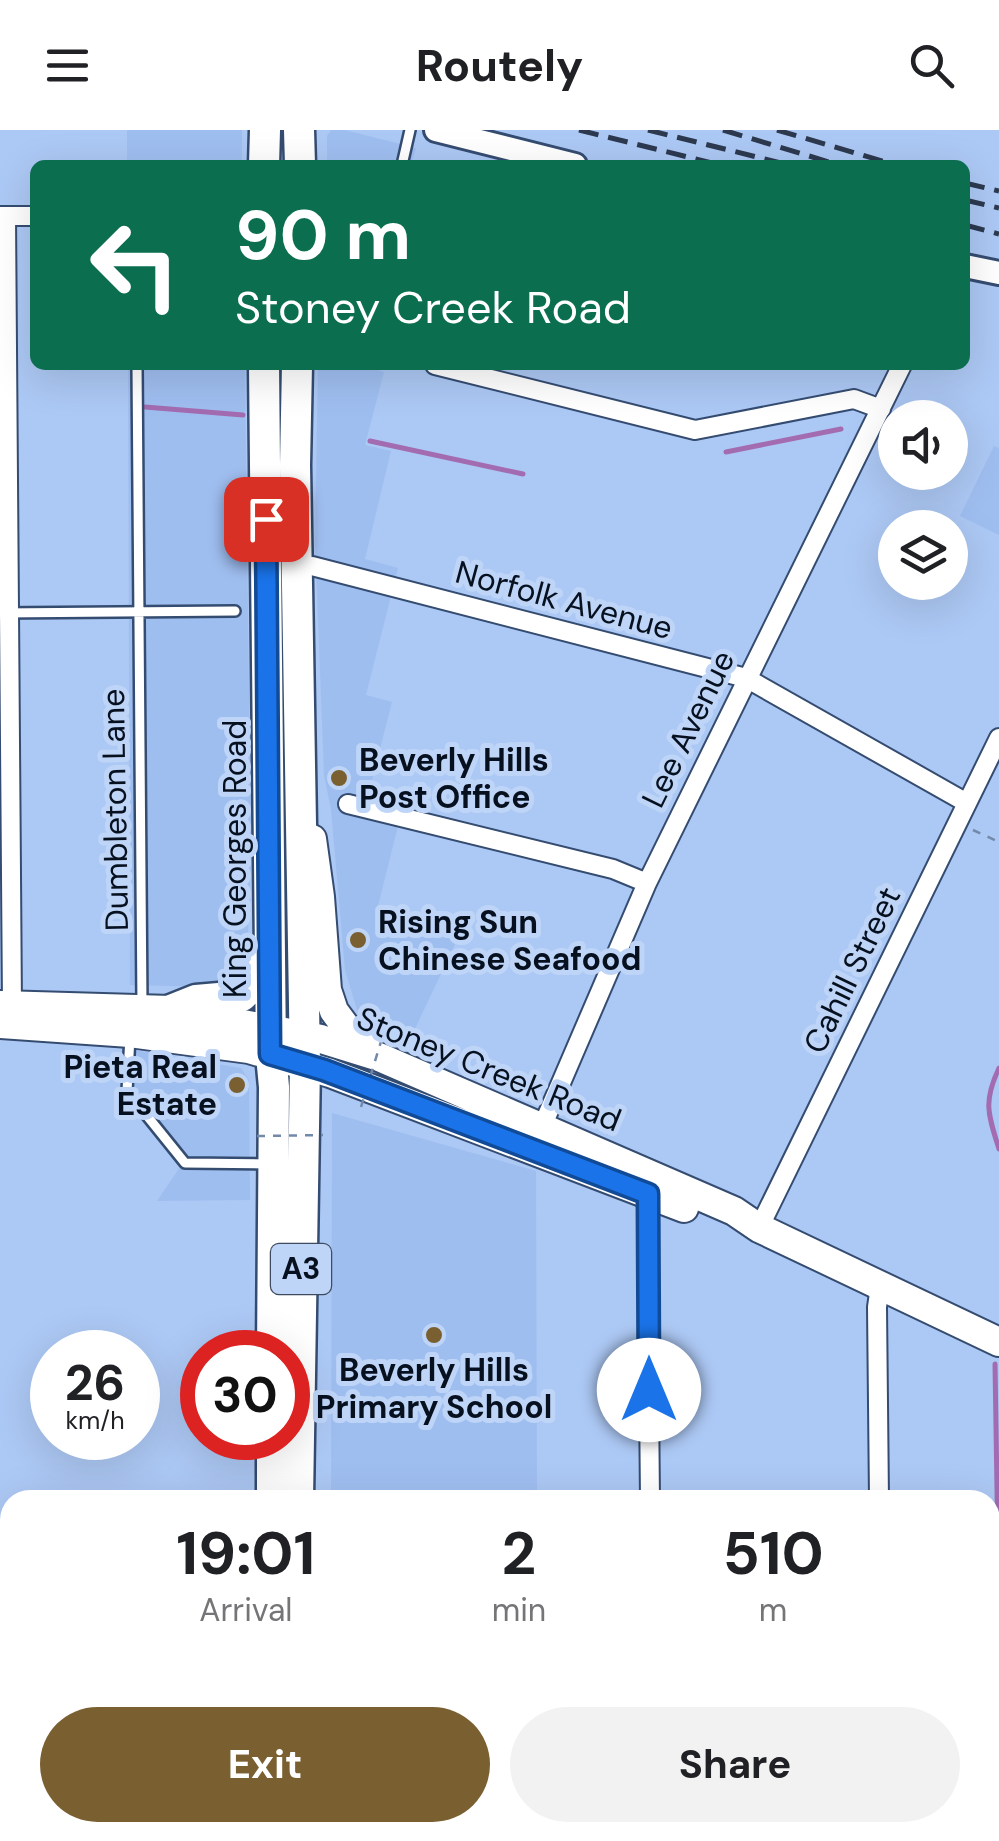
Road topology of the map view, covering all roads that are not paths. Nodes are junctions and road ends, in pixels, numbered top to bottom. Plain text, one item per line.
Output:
1 (264, 130) edge
2 (299, 130) edge
3 (410, 130) edge
4 (436, 130) edge
5 (264, 160) edge
6 (297, 160) edge
7 (403, 160) edge
8 (555, 160) edge
9 (3, 216) edge
10 (30, 216) edge
11 (970, 267) edge
12 (999, 274) edge
13 (137, 370) edge
14 (264, 370) edge
15 (297, 370) edge
16 (454, 370) edge
17 (900, 370) edge
18 (885, 400) edge
19 (878, 408) edge
20 (878, 415) edge
21 (296, 566) junction
22 (138, 611) junction
23 (235, 611) dead end
24 (4, 613) edge
25 (746, 678) junction
26 (999, 738) edge
27 (299, 790) junction
28 (967, 803) junction
29 (348, 804) dead end
30 (646, 883) junction
31 (270, 952) junction
32 (4, 1012) edge
33 (148, 1018) junction
34 (271, 1042) junction
35 (381, 1046) junction
36 (305, 1050) junction
37 (542, 1127) junction
38 (271, 1164) junction
39 (648, 1194) junction
40 (759, 1228) junction
41 (880, 1286) junction
42 (272, 1330) edge
43 (999, 1342) edge
44 (272, 1460) edge
45 (272, 1490) edge
46 (298, 1490) edge
47 (650, 1490) edge
48 (878, 1490) edge

1 - 5 highway
2 - 6 highway
3 - 7 lane
4 - 8 street
9 - 10 street
9 - 24 street
11 - 12 street
13 - 22 lane, Dumbleton Lane
14 - 31 highway, King Georges Road / A3
15 - 21 highway, King Georges Road / A3
16 - 19 street
17 - 18 street, Lee Avenue
20 - 25 street, Lee Avenue
21 - 25 street, Norfolk Avenue
21 - 27 highway, King Georges Road / A3
22 - 23 lane
22 - 24 lane
22 - 33 lane, Dumbleton Lane
24 - 32 street
25 - 28 street, Norfolk Avenue
25 - 30 street, Lee Avenue
26 - 28 street, Cahill Street
27 - 35 main road
27 - 36 highway, King Georges Road / A3
28 - 40 street, Cahill Street
29 - 30 street
30 - 37 street, Lee Avenue
31 - 33 highway
31 - 34 highway, King Georges Road / A3
32 - 33 main road, Stoney Creek Road
33 - 34 main road, Stoney Creek Road
33 - 34 main road, Stoney Creek Road
33 - 38 lane, Dumbleton Lane
34 - 36 main road, Stoney Creek Road
34 - 38 highway, King Georges Road / A3
35 - 36 main road, Stoney Creek Road
35 - 37 main road, Stoney Creek Road
36 - 39 main road, Stoney Creek Road
36 - 46 highway, King Georges Road / A3
37 - 40 main road, Stoney Creek Road
38 - 42 highway, King Georges Road / A3
39 - 40 main road, Stoney Creek Road
39 - 47 street
40 - 41 main road, Stoney Creek Road
41 - 43 main road, Stoney Creek Road
41 - 48 street
44 - 45 highway

